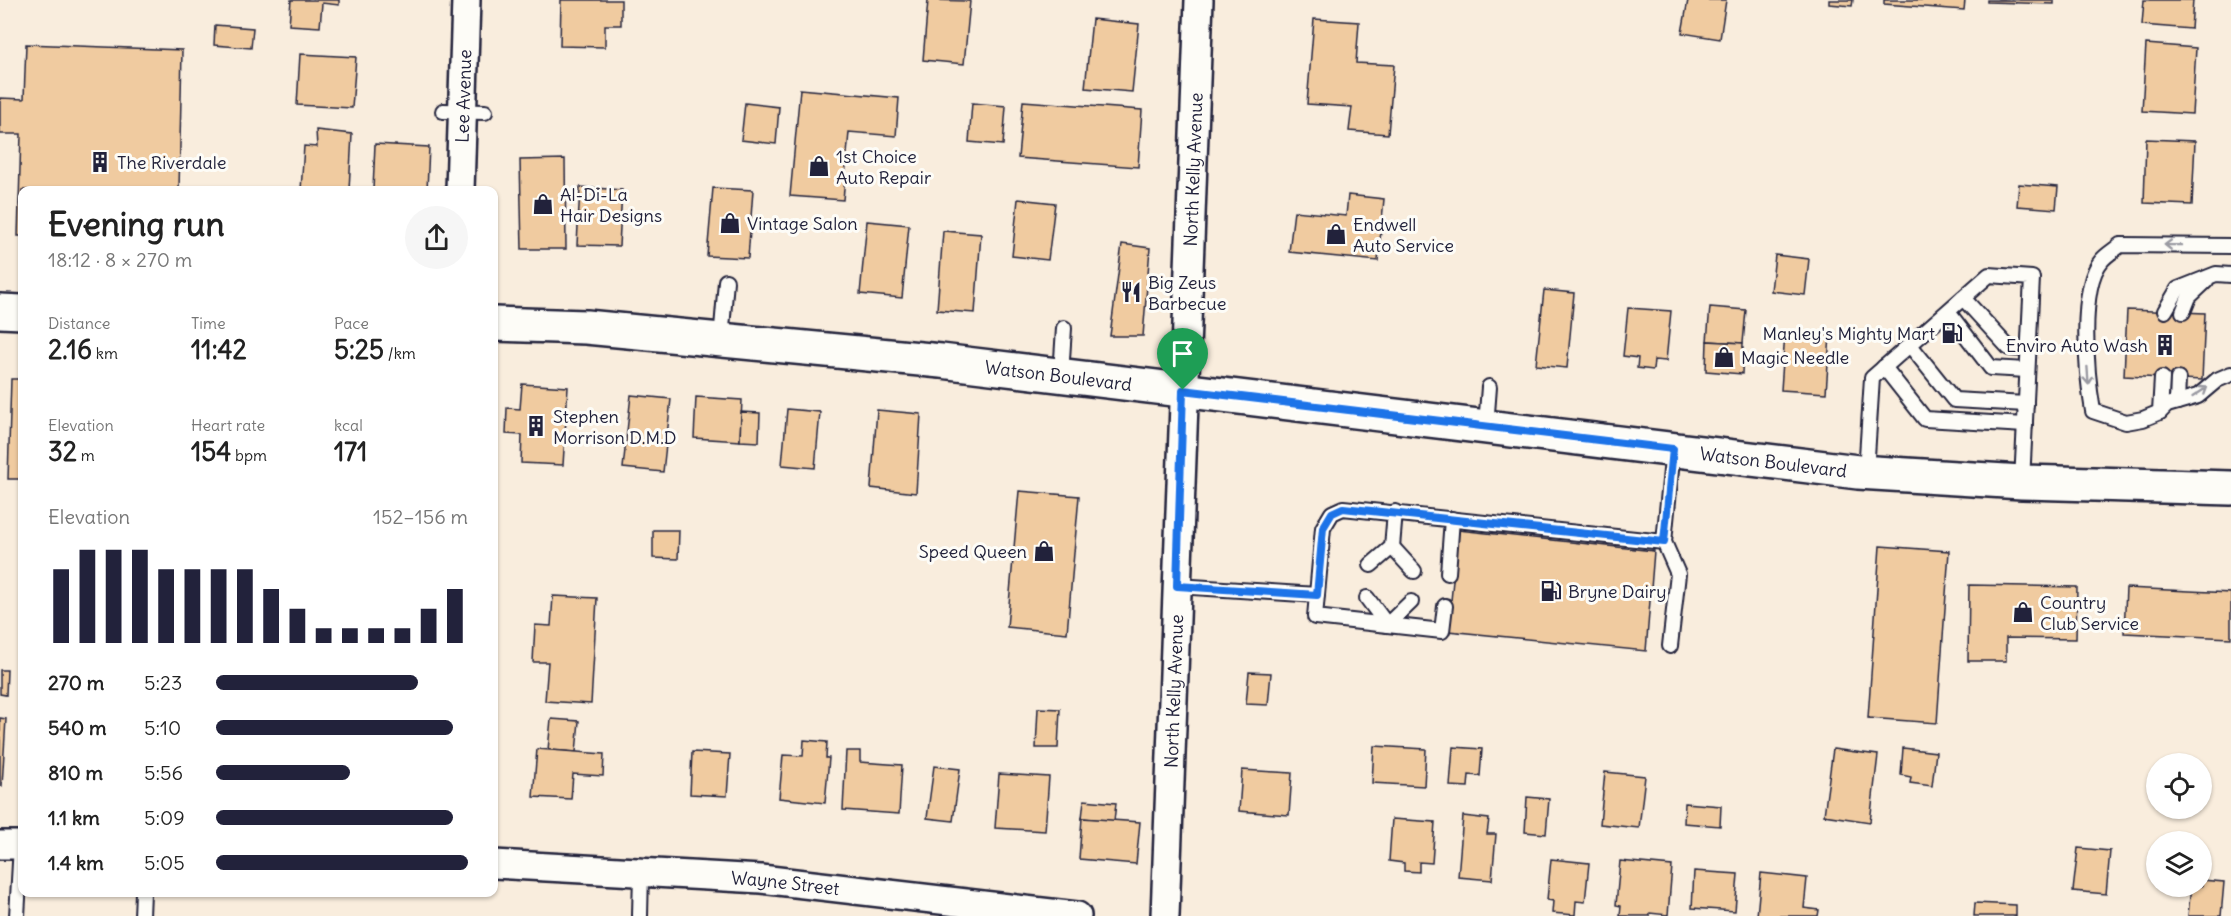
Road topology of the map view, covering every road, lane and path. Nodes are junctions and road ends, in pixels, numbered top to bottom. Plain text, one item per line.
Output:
1 (466, 0) edge
2 (1199, 0) edge
3 (460, 186) edge
4 (2231, 246) edge
5 (2231, 275) edge
6 (2211, 277) junction
7 (726, 281) dead end
8 (1964, 298) junction
9 (0, 311) edge
10 (2165, 311) dead end
11 (18, 312) edge
12 (1948, 312) junction
13 (2183, 312) dead end
14 (498, 324) edge
15 (1064, 328) dead end
16 (721, 340) junction
17 (1910, 345) junction
18 (2028, 349) junction
19 (1884, 368) junction
20 (2027, 370) junction
21 (2231, 374) edge
22 (1061, 375) junction
23 (2162, 378) dead end
24 (2178, 379) dead end
25 (1489, 387) dead end
26 (1183, 390) junction
27 (2177, 402) junction
28 (2026, 404) junction
29 (2160, 412) junction
30 (2025, 425) junction
31 (1486, 426) junction
32 (1673, 449) junction
33 (1866, 472) junction
34 (2022, 482) junction
35 (2231, 488) edge
36 (1395, 512) junction
37 (1452, 519) junction
38 (1664, 542) junction
39 (1392, 547) junction
40 (1371, 565) dead end
41 (1414, 571) dead end
42 (1448, 573) dead end
43 (1177, 586) junction
44 (1317, 595) junction
45 (1367, 598) dead end
46 (1411, 602) dead end
47 (1445, 606) dead end
48 (1387, 625) junction
49 (1670, 646) dead end
50 (14, 845) edge
51 (498, 864) edge
52 (640, 872) junction
53 (143, 897) edge
54 (17, 916) edge
55 (142, 916) edge
56 (640, 916) edge
57 (1077, 916) edge
58 (1165, 916) edge

1 - 3 street, Lee Avenue
2 - 26 street, North Kelly Avenue
4 -> 29 lane
5 - 6 lane
6 - 10 lane
6 - 13 lane
7 - 16 lane
8 - 12 lane
8 - 18 lane
8 - 18 lane
9 - 11 street
12 - 17 lane
12 - 20 lane
14 - 16 street, Watson Boulevard
15 - 22 lane
16 - 22 street, Watson Boulevard
17 - 19 lane
17 - 28 lane
18 - 20 lane
19 - 30 lane
19 - 33 lane
20 - 28 lane
27 -> 21 lane
22 - 26 street, Watson Boulevard
23 - 29 lane
24 - 27 lane
25 - 31 lane
26 - 31 street, Watson Boulevard
26 - 43 street, North Kelly Avenue
27 - 29 lane
28 - 30 lane
30 - 34 lane
31 - 32 street, Watson Boulevard
32 - 33 street, Watson Boulevard
32 - 38 lane
33 - 34 street, Watson Boulevard
34 - 35 street, Watson Boulevard
36 - 37 lane
36 - 39 lane
36 - 44 lane
37 - 38 lane
37 - 42 lane
38 - 49 lane
39 - 40 lane
39 - 41 lane
43 - 44 lane
43 - 58 street, North Kelly Avenue
44 - 48 lane
45 - 48 lane
46 - 48 lane
47 - 48 lane
50 - 54 lane
51 - 52 street, Wayne Street
52 - 56 lane
52 - 57 street, Wayne Street
53 - 55 lane

